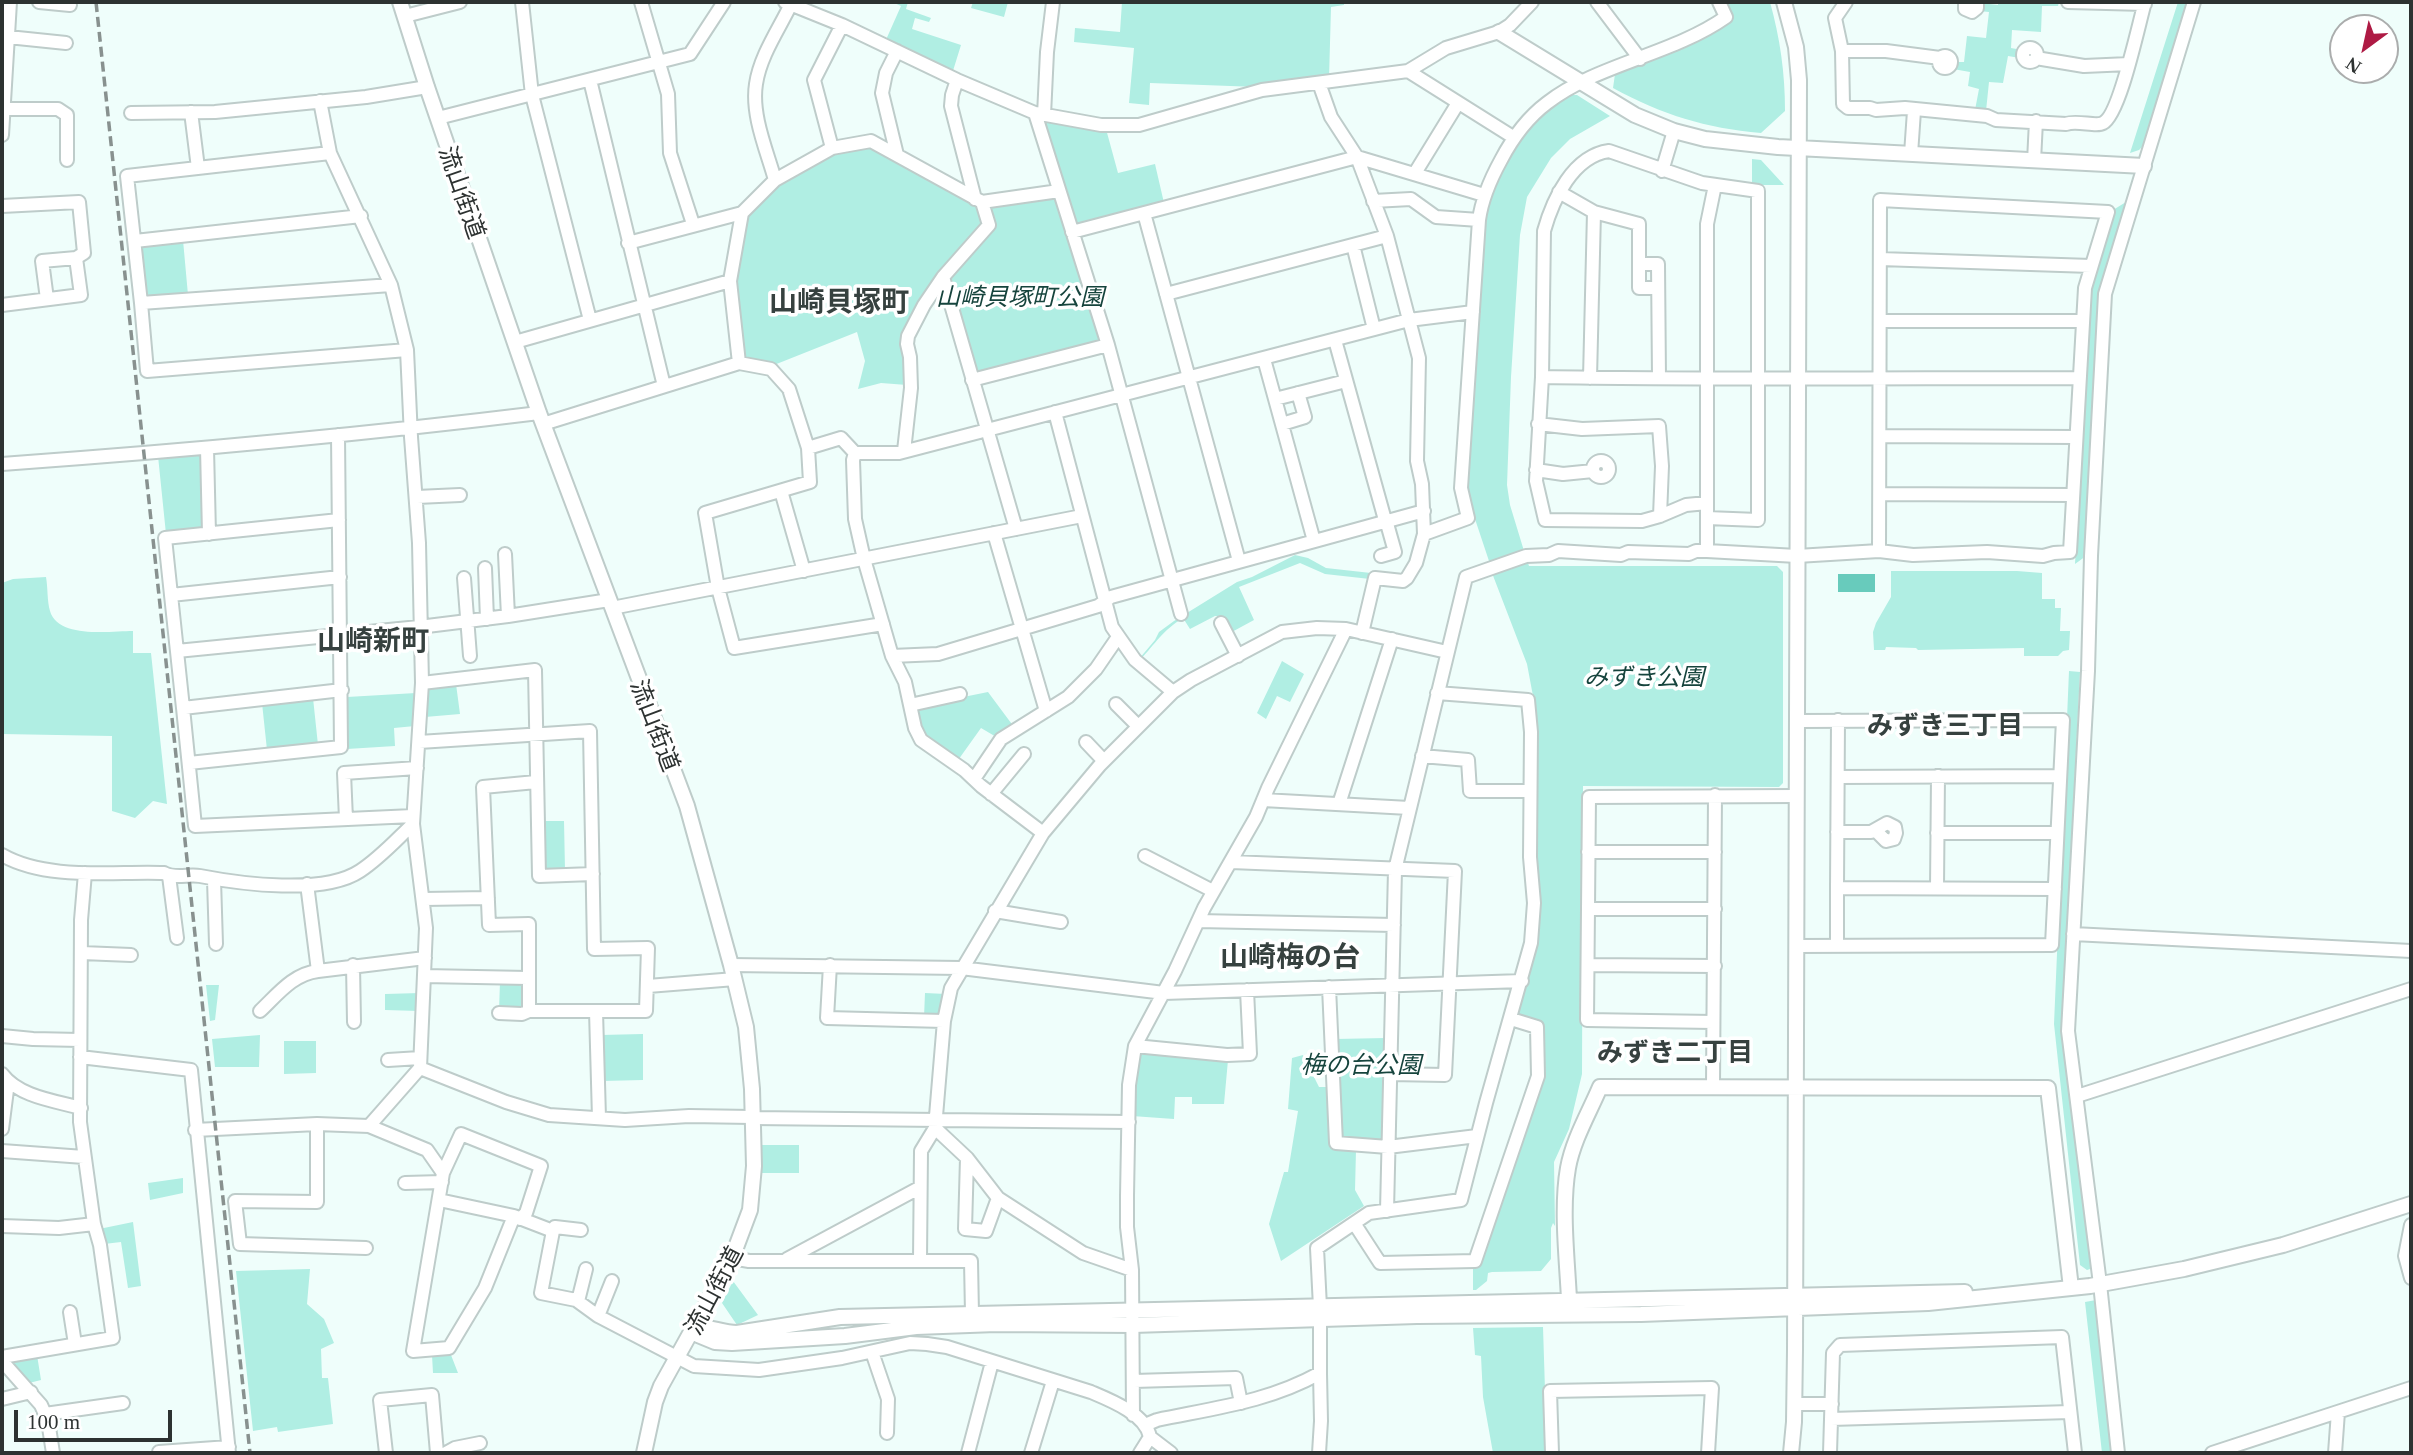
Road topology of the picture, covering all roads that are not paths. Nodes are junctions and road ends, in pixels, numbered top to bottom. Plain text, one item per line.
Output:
1 (10, 2) edge
2 (39, 2) edge
3 (460, 2) edge
4 (522, 2) edge
5 (641, 2) edge
6 (724, 2) edge
7 (1053, 2) edge
8 (1532, 2) edge
9 (1597, 2) edge
10 (1719, 2) edge
11 (1784, 2) edge
12 (1846, 2) edge
13 (1964, 2) edge
14 (1977, 2) edge
15 (2068, 2) edge
16 (2194, 2) edge
17 (788, 3) edge
18 (2145, 3) edge
19 (70, 5) dead end
20 (402, 9) edge
21 (842, 25) junction
22 (1499, 32) junction
23 (8, 37) junction
24 (66, 43) dead end
25 (897, 51) junction
26 (1842, 51) junction
27 (4, 54) edge
28 (1940, 58) dead end
29 (2036, 58) dead end
30 (1640, 59) junction
31 (657, 62) junction
32 (2129, 64) junction
33 (1408, 71) junction
34 (590, 80) junction
35 (957, 80) junction
36 (1319, 83) junction
37 (1581, 83) junction
38 (427, 87) junction
39 (531, 95) junction
40 (320, 101) junction
41 (1458, 103) junction
42 (3, 109) edge
43 (1914, 111) junction
44 (191, 112) junction
45 (131, 113) dead end
46 (1039, 114) junction
47 (438, 118) junction
48 (2036, 121) junction
49 (1674, 131) junction
50 (2, 135) edge
51 (1513, 137) junction
52 (832, 148) junction
53 (1799, 149) junction
54 (330, 153) junction
55 (1911, 154) junction
56 (897, 155) junction
57 (1357, 157) junction
58 (67, 160) dead end
59 (2034, 161) junction
60 (2144, 166) junction
61 (198, 168) junction
62 (1662, 171) junction
63 (1415, 173) junction
64 (775, 180) junction
65 (1715, 185) junction
66 (1059, 191) junction
67 (1559, 192) junction
68 (1484, 195) junction
69 (979, 200) junction
70 (1373, 201) junction
71 (2, 206) edge
72 (1594, 212) junction
73 (741, 213) junction
74 (1144, 214) junction
75 (361, 216) junction
76 (1479, 220) junction
77 (693, 224) junction
78 (1072, 232) junction
79 (1387, 236) junction
80 (135, 241) junction
81 (628, 243) junction
82 (1353, 245) junction
83 (76, 258) junction
84 (1880, 259) junction
85 (1639, 264) junction
86 (2091, 266) junction
87 (943, 277) junction
88 (730, 281) junction
89 (391, 285) junction
90 (1658, 288) junction
91 (1166, 294) junction
92 (47, 299) junction
93 (141, 303) junction
94 (645, 304) junction
95 (2, 305) edge
96 (1473, 312) junction
97 (590, 320) junction
98 (1409, 320) junction
99 (1881, 321) junction
100 (2082, 321) junction
101 (1374, 329) junction
102 (1335, 340) junction
103 (514, 342) junction
104 (1108, 345) junction
105 (407, 350) junction
106 (1264, 359) junction
107 (739, 363) junction
108 (1542, 377) junction
109 (1757, 377) junction
110 (1188, 378) junction
111 (1590, 378) junction
112 (1659, 378) junction
113 (1707, 378) junction
114 (1797, 378) junction
115 (1880, 378) junction
116 (2080, 378) junction
117 (972, 380) junction
118 (1346, 381) junction
119 (664, 386) junction
120 (1298, 393) junction
121 (1122, 394) junction
122 (1275, 399) junction
123 (1055, 412) junction
124 (541, 418) junction
125 (1282, 424) junction
126 (1538, 424) junction
127 (411, 429) junction
128 (988, 429) junction
129 (338, 435) junction
130 (1880, 436) junction
131 (2076, 438) junction
132 (208, 448) junction
133 (808, 448) junction
134 (904, 451) junction
135 (855, 453) junction
136 (2, 464) edge
137 (1536, 470) junction
138 (1594, 471) dead end
139 (781, 491) junction
140 (1880, 494) junction
141 (460, 495) dead end
142 (2073, 495) junction
143 (417, 498) junction
144 (1707, 503) junction
145 (1424, 511) junction
146 (1082, 516) junction
147 (1660, 516) junction
148 (1707, 518) junction
149 (339, 520) junction
150 (1385, 520) junction
151 (1016, 529) junction
152 (994, 533) junction
153 (209, 534) junction
154 (1424, 534) junction
155 (1314, 541) junction
156 (1707, 551) junction
157 (1879, 551) junction
158 (505, 554) dead end
159 (1381, 556) dead end
160 (1797, 556) junction
161 (864, 559) junction
162 (1239, 561) junction
163 (485, 568) dead end
164 (804, 571) junction
165 (340, 577) junction
166 (464, 578) dead end
167 (1172, 580) junction
168 (718, 588) junction
169 (171, 595) junction
170 (1105, 601) junction
171 (610, 604) junction
172 (1181, 614) dead end
173 (508, 616) junction
174 (487, 619) junction
175 (467, 621) junction
176 (1221, 623) dead end
177 (883, 624) junction
178 (419, 627) junction
179 (1022, 629) junction
180 (1346, 629) junction
181 (1362, 633) junction
182 (341, 634) junction
183 (1118, 637) junction
184 (1392, 639) junction
185 (177, 651) junction
186 (1447, 652) junction
187 (470, 656) dead end
188 (892, 656) junction
189 (1238, 656) junction
190 (422, 683) junction
191 (342, 690) junction
192 (1173, 692) junction
193 (1437, 693) junction
194 (960, 694) dead end
195 (1116, 704) dead end
196 (910, 705) junction
197 (183, 708) junction
198 (1046, 711) junction
199 (1838, 720) junction
200 (1797, 721) junction
201 (1138, 726) junction
202 (536, 733) junction
203 (419, 742) junction
204 (1086, 743) dead end
205 (1024, 754) dead end
206 (1422, 756) junction
207 (1104, 761) junction
208 (188, 763) junction
209 (417, 768) junction
210 (1938, 776) junction
211 (2060, 776) junction
212 (1838, 777) junction
213 (974, 779) junction
214 (536, 782) junction
215 (1530, 791) junction
216 (991, 794) junction
217 (1715, 796) junction
218 (1796, 796) junction
219 (1263, 800) junction
220 (1339, 804) junction
221 (1409, 808) junction
222 (346, 819) junction
223 (413, 820) junction
224 (1876, 831) dead end
225 (1837, 832) junction
226 (1043, 833) junction
227 (1937, 833) junction
228 (2057, 833) junction
229 (1588, 852) junction
230 (1714, 852) junction
231 (2, 855) edge
232 (1144, 856) dead end
233 (1231, 862) junction
234 (1395, 870) junction
235 (85, 873) junction
236 (593, 874) junction
237 (169, 876) junction
238 (214, 880) junction
239 (307, 884) junction
240 (1837, 888) junction
241 (1937, 888) junction
242 (2055, 889) junction
243 (1213, 891) junction
244 (488, 898) junction
245 (424, 899) junction
246 (1589, 909) junction
247 (1715, 909) junction
248 (995, 911) junction
249 (1198, 921) junction
250 (1061, 922) dead end
251 (1394, 925) junction
252 (2073, 934) junction
253 (177, 938) dead end
254 (216, 944) dead end
255 (1837, 945) junction
256 (1796, 946) junction
257 (2411, 951) edge
258 (82, 953) junction
259 (131, 955) dead end
260 (425, 957) junction
261 (353, 965) junction
262 (830, 965) junction
263 (1588, 965) junction
264 (1715, 966) junction
265 (961, 968) junction
266 (318, 971) junction
267 (733, 972) junction
268 (424, 976) junction
269 (528, 978) junction
270 (1522, 981) junction
271 (1451, 984) junction
272 (1392, 985) junction
273 (648, 986) junction
274 (1329, 987) junction
275 (2411, 989) edge
276 (1247, 990) junction
277 (1164, 992) junction
278 (260, 1011) dead end
279 (529, 1011) junction
280 (596, 1011) junction
281 (499, 1013) dead end
282 (1511, 1019) junction
283 (944, 1021) junction
284 (354, 1022) dead end
285 (1713, 1022) junction
286 (2, 1036) edge
287 (80, 1040) junction
288 (1135, 1045) junction
289 (80, 1057) junction
290 (388, 1060) dead end
291 (420, 1063) junction
292 (1390, 1074) junction
293 (5, 1078) edge
294 (1713, 1086) junction
295 (1795, 1087) junction
296 (2077, 1096) junction
297 (81, 1108) junction
298 (599, 1118) junction
299 (752, 1118) junction
300 (1129, 1122) junction
301 (936, 1123) junction
302 (317, 1124) junction
303 (369, 1126) junction
304 (2, 1129) edge
305 (195, 1129) junction
306 (1477, 1136) junction
307 (1388, 1147) junction
308 (2, 1151) edge
309 (84, 1157) junction
310 (967, 1158) junction
311 (442, 1177) junction
312 (405, 1183) dead end
313 (919, 1188) junction
314 (998, 1198) junction
315 (439, 1200) junction
316 (2411, 1204) edge
317 (1387, 1211) junction
318 (517, 1217) junction
319 (1354, 1223) junction
320 (94, 1224) junction
321 (2411, 1225) edge
322 (2, 1226) edge
323 (581, 1230) dead end
324 (553, 1231) junction
325 (821, 1242) junction
326 (366, 1248) dead end
327 (732, 1258) junction
328 (822, 1259) junction
329 (784, 1260) junction
330 (920, 1260) junction
331 (586, 1269) dead end
332 (1132, 1270) junction
333 (2411, 1278) edge
334 (612, 1281) dead end
335 (2100, 1284) junction
336 (2071, 1288) junction
337 (1795, 1295) junction
338 (1569, 1299) junction
339 (578, 1301) junction
340 (1133, 1309) junction
341 (1795, 1310) junction
342 (69, 1312) dead end
343 (1320, 1312) junction
344 (972, 1314) junction
345 (598, 1316) junction
346 (1133, 1325) junction
347 (695, 1327) junction
348 (909, 1328) junction
349 (910, 1343) junction
350 (75, 1344) junction
351 (872, 1352) junction
352 (676, 1358) junction
353 (2, 1359) edge
354 (992, 1362) junction
355 (1320, 1373) junction
356 (1053, 1381) junction
357 (1134, 1381) junction
358 (2411, 1388) edge
359 (31, 1392) junction
360 (2, 1399) edge
361 (123, 1403) dead end
362 (1241, 1403) junction
363 (1794, 1404) junction
364 (1832, 1404) junction
365 (2070, 1412) junction
366 (2338, 1412) junction
367 (45, 1414) junction
368 (1133, 1415) junction
369 (1831, 1419) junction
370 (1148, 1431) junction
371 (887, 1433) dead end
372 (480, 1443) dead end
373 (229, 1450) edge
374 (159, 1452) edge
375 (53, 1453) edge
376 (386, 1453) edge
377 (437, 1453) edge
378 (446, 1453) edge
379 (644, 1453) edge
380 (968, 1453) edge
381 (1031, 1453) edge
382 (1140, 1453) edge
383 (1171, 1453) edge
384 (1319, 1453) edge
385 (1552, 1453) edge
386 (1708, 1453) edge
387 (1791, 1453) edge
388 (1830, 1453) edge
389 (2075, 1453) edge
390 (2118, 1453) edge
391 (2212, 1453) edge
392 (2335, 1453) edge

1 - 23 street
2 - 19 street
3 - 20 street
4 - 39 street
5 - 31 street
6 - 31 street
7 - 46 street
8 - 22 street
9 - 30 street
10 - 30 street
11 - 53 street
12 - 26 street
13 - 14 street
15 - 18 street
16 - 60 street
17 - 21 street
17 - 64 street
18 - 32 street
20 - 38 street, 流山街道
21 - 25 street
21 - 52 street
22 - 33 street
22 - 37 street
23 - 24 street
23 - 27 street
25 - 35 street
25 - 56 street
26 - 28 street
26 - 43 street
27 - 42 street
29 - 32 street
30 - 37 street
31 - 34 street
31 - 77 street
32 - 48 street
33 - 36 street
33 - 41 street
34 - 39 street
34 - 81 street
35 - 46 street
35 - 69 street
36 - 46 street
36 - 57 street
37 - 49 street
37 - 51 street
38 - 40 street
38 - 47 street, 流山街道
39 - 47 street
39 - 97 street
40 - 44 street
40 - 54 street
41 - 51 street
41 - 63 street
42 - 50 street
42 - 58 street
43 - 48 street
43 - 55 street
44 - 45 street
44 - 61 street
46 - 66 street
47 - 103 street, 流山街道
48 - 59 street
49 - 53 street
49 - 62 street
51 - 68 street
52 - 56 street
52 - 64 street
53 - 55 street
53 - 114 street
54 - 61 street
54 - 75 street
55 - 59 street
56 - 69 street
57 - 63 street
57 - 70 street
57 - 74 street
59 - 60 street
60 - 252 street
61 - 80 street
62 - 65 street
62 - 67 street
63 - 68 street
64 - 73 street
65 - 109 street
65 - 113 street
66 - 69 street
66 - 78 street
67 - 72 street
67 - 108 street
68 - 76 street
69 - 87 street
70 - 76 street
70 - 79 street
71 - 83 street
72 - 85 street
72 - 111 street
73 - 77 street
73 - 88 street
74 - 78 street
74 - 91 street
75 - 80 street
75 - 89 street
76 - 96 street
77 - 81 street
78 - 104 street
79 - 82 street
79 - 98 street
80 - 93 street
81 - 94 street
82 - 91 street
82 - 101 street
83 - 92 street
83 - 92 street
84 - 86 street
84 - 86 street
84 - 99 street
85 - 90 street
85 - 90 street
86 - 100 street
87 - 117 street
87 - 134 street
88 - 94 street
88 - 107 street
89 - 93 street
89 - 105 street
90 - 112 street
91 - 110 street
92 - 95 street
93 - 105 street
94 - 97 street
94 - 119 street
96 - 98 street
96 - 154 street
97 - 103 street
98 - 101 street
98 - 145 street
99 - 100 street
99 - 115 street
100 - 116 street
101 - 102 street
102 - 106 street
102 - 118 street
103 - 124 street, 流山街道
104 - 117 street
104 - 121 street
105 - 127 street
106 - 110 street
106 - 122 street
107 - 119 street
107 - 133 street
108 - 111 street
108 - 126 street
109 - 113 street
109 - 114 street
109 - 148 street
110 - 121 street
110 - 162 street
111 - 112 street
112 - 113 street
113 - 144 street
114 - 115 street
114 - 160 street
115 - 116 street
115 - 130 street
116 - 131 street
117 - 128 street
118 - 120 street
118 - 150 street
119 - 124 street
120 - 122 street
120 - 125 street
121 - 123 street
121 - 167 street
122 - 125 street
123 - 128 street
123 - 146 street
124 - 127 street
124 - 171 street, 流山街道
125 - 155 street
126 - 137 street
126 - 147 street
127 - 129 street
127 - 143 street
128 - 134 street
128 - 151 street
129 - 132 street
129 - 149 street
130 - 131 street
130 - 140 street
131 - 142 street
132 - 136 street
132 - 153 street
133 - 135 street
133 - 139 street
134 - 135 street
135 - 161 street
137 - 138 street
137 - 147 street
139 - 164 street
139 - 168 street
140 - 142 street
140 - 157 street
141 - 143 street
142 - 157 street
143 - 178 street
144 - 147 street
144 - 148 street
145 - 150 street
145 - 154 street
146 - 151 street
146 - 170 street
148 - 156 street
149 - 153 street
149 - 165 street
150 - 155 street
150 - 159 street
151 - 152 street
152 - 161 street
152 - 179 street
153 - 169 street
154 - 181 street
155 - 162 street
156 - 160 street
156 - 186 street
157 - 160 street
158 - 173 street
160 - 200 street
161 - 164 street
161 - 177 street
162 - 167 street
163 - 174 street
164 - 168 street
165 - 169 street
165 - 182 street
166 - 175 street
167 - 170 street
167 - 172 street
168 - 171 street
168 - 177 street
169 - 185 street
170 - 179 street
170 - 183 street
171 - 173 street
171 - 267 street, 流山街道
173 - 174 street
174 - 175 street
175 - 178 street
175 - 187 street
176 - 189 street
177 - 188 street
178 - 182 street
178 - 190 street
179 - 188 street
179 - 198 street
180 - 181 street
180 - 189 street
180 - 219 street
181 - 184 street
182 - 185 street
182 - 191 street
183 - 192 street
183 - 198 street
184 - 186 street
184 - 220 street
185 - 197 street
186 - 193 street
188 - 196 street
189 - 192 street
190 - 202 street
190 - 203 street
191 - 197 street
191 - 208 street
192 - 201 street
193 - 206 street
193 - 215 street
194 - 196 street
195 - 201 street
196 - 213 street
197 - 208 street
198 - 213 street
199 - 200 street
199 - 211 street
199 - 212 street
200 - 218 street
201 - 207 street
202 - 203 street
202 - 214 street
202 - 236 street
203 - 209 street
204 - 207 street
205 - 216 street
206 - 215 street
206 - 221 street
207 - 226 street
208 - 222 street
209 - 222 street
209 - 223 street
210 - 211 street
210 - 212 street
210 - 227 street
211 - 228 street
212 - 225 street
213 - 216 street
214 - 236 street
214 - 244 street
215 - 270 street
216 - 226 street
217 - 218 street
217 - 229 street
217 - 230 street
218 - 256 street
219 - 220 street
219 - 233 street
220 - 221 street
221 - 234 street
222 - 223 street
223 - 239 street
223 - 245 street
224 - 225 street
225 - 240 street
226 - 248 street
227 - 228 street
227 - 241 street
228 - 242 street
229 - 230 street
229 - 246 street
230 - 247 street
231 - 235 street
232 - 243 street
233 - 234 street
233 - 243 street
234 - 251 street
234 - 271 street
235 - 237 street
235 - 258 street
236 - 273 street
237 - 238 street
237 - 253 street
238 - 239 street
238 - 254 street
239 - 266 street
240 - 241 street
240 - 255 street
241 - 242 street
242 - 255 street
243 - 249 street
244 - 245 street
244 - 269 street
245 - 260 street
246 - 247 street
246 - 263 street
247 - 264 street
248 - 250 street
248 - 265 street
249 - 251 street
249 - 277 street
251 - 272 street
252 - 257 street
252 - 296 street
255 - 256 street
256 - 295 street
258 - 259 street
258 - 287 street
260 - 261 street
260 - 268 street
261 - 266 street
261 - 284 street
262 - 265 street
262 - 267 street
262 - 283 street
263 - 264 street
263 - 285 street
264 - 285 street
265 - 277 street
265 - 283 street
266 - 278 street
267 - 273 street
267 - 299 street, 流山街道
268 - 269 street
268 - 291 street
269 - 279 street
270 - 271 street
270 - 282 street
271 - 272 street
271 - 292 street
272 - 274 street
272 - 292 street
273 - 280 street
274 - 276 street
274 - 307 street
275 - 296 street
276 - 277 street
276 - 288 street
277 - 288 street
279 - 280 street
279 - 281 street
280 - 298 street
282 - 306 street
282 - 319 street
283 - 301 street
285 - 294 street
286 - 287 street
287 - 289 street
288 - 300 street
289 - 297 street
289 - 305 street
290 - 291 street
291 - 298 street
291 - 303 street
292 - 307 street
293 - 297 street
293 - 304 street
294 - 295 street
294 - 338 street
295 - 336 street
295 - 337 street
296 - 335 street
297 - 309 street
298 - 299 street
299 - 301 street
299 - 327 street, 流山街道
300 - 301 street
300 - 332 street
301 - 310 street
301 - 313 street
302 - 303 street
302 - 305 street
302 - 326 street
303 - 311 street
305 - 373 street
306 - 307 street
306 - 317 street
307 - 317 street
308 - 309 street
309 - 320 street
310 - 314 street
310 - 314 street
311 - 312 street
311 - 315 street
311 - 318 street
313 - 325 street
313 - 330 street
314 - 332 street
315 - 318 street
315 - 318 street
316 - 335 street
317 - 319 street
318 - 324 street
319 - 343 street
320 - 322 street
320 - 350 street
321 - 333 street
323 - 324 street
324 - 339 street
325 - 328 street
325 - 329 street
327 - 329 street
327 - 347 street, 流山街道
328 - 329 street
328 - 330 street
330 - 344 street
331 - 339 street
332 - 340 street
334 - 345 street
335 - 336 street
335 - 390 street
336 - 337 street
336 - 341 street
337 - 338 street
337 - 341 street
338 - 343 street
339 - 345 street
340 - 343 street
340 - 344 street
340 - 346 street
341 - 343 street
341 - 363 street
342 - 350 street
343 - 346 street
343 - 355 street
344 - 347 street
345 - 352 street
346 - 348 street
346 - 357 street
347 - 348 street
347 - 352 street, 流山街道
348 - 349 street
349 - 351 street
349 - 354 street
350 - 353 street
351 - 352 street
351 - 371 street
352 - 379 street, 流山街道
353 - 359 street
354 - 356 street
354 - 380 street
355 - 362 street
355 - 384 street
356 - 368 street
356 - 381 street
357 - 362 street
357 - 368 street
358 - 366 street
359 - 360 street
359 - 367 street
361 - 367 street
362 - 370 street
363 - 364 street
363 - 387 street
364 - 365 street
364 - 369 street
365 - 369 street
365 - 389 street
366 - 391 street
366 - 392 street
367 - 375 street
368 - 370 street
369 - 388 street
370 - 382 street
370 - 383 street
372 - 378 street
373 - 374 street
376 - 377 street
385 - 386 street

